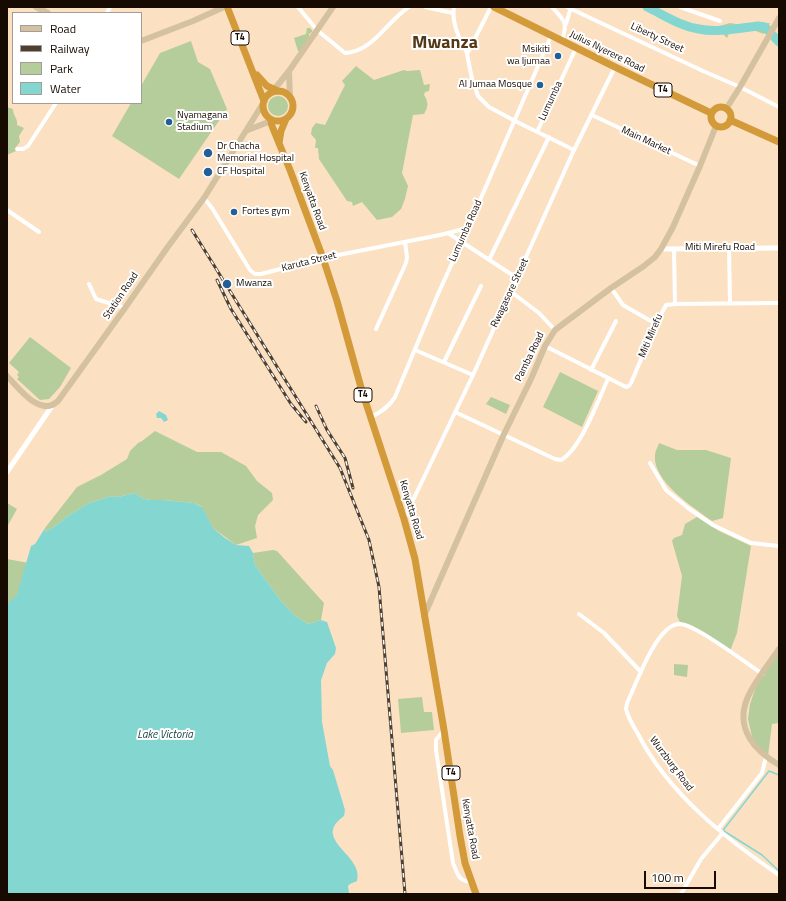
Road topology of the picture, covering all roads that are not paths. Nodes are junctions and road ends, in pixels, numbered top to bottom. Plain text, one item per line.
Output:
1 (36, 7) edge
2 (226, 7) edge
3 (298, 7) edge
4 (333, 7) edge
5 (409, 7) edge
6 (425, 7) edge
7 (454, 7) edge
8 (491, 7) edge
9 (494, 7) edge
10 (552, 7) edge
11 (569, 7) edge
12 (680, 7) edge
13 (46, 12) edge
14 (453, 13) junction
15 (720, 21) dead end
16 (778, 21) edge
17 (565, 24) junction
18 (317, 30) junction
19 (551, 36) junction
20 (142, 41) edge
21 (562, 41) junction
22 (576, 48) junction
23 (467, 54) junction
24 (615, 67) junction
25 (252, 68) junction
26 (289, 71) junction
27 (740, 87) junction
28 (276, 91) junction
29 (290, 98) junction
30 (263, 103) junction
31 (55, 104) edge
32 (779, 107) edge
33 (726, 109) junction
34 (711, 113) junction
35 (592, 115) junction
36 (286, 119) junction
37 (730, 120) junction
38 (271, 121) junction
39 (515, 121) junction
40 (716, 126) junction
41 (248, 130) junction
42 (538, 132) junction
43 (549, 137) junction
44 (779, 142) edge
45 (279, 143) junction
46 (17, 149) dead end
47 (574, 150) junction
48 (700, 166) junction
49 (204, 198) junction
50 (7, 210) edge
51 (468, 228) junction
52 (39, 232) dead end
53 (448, 233) junction
54 (405, 242) junction
55 (462, 242) junction
56 (729, 248) junction
57 (779, 248) edge
58 (661, 249) junction
59 (674, 249) junction
60 (323, 258) junction
61 (489, 260) junction
62 (517, 278) junction
63 (88, 284) dead end
64 (481, 286) dead end
65 (611, 288) junction
66 (510, 291) junction
67 (730, 303) junction
68 (779, 303) edge
69 (674, 304) junction
70 (126, 308) junction
71 (616, 321) dead end
72 (656, 324) junction
73 (376, 329) dead end
74 (555, 330) junction
75 (545, 346) junction
76 (415, 350) junction
77 (444, 362) junction
78 (591, 370) junction
79 (473, 375) junction
80 (7, 376) edge
81 (608, 379) junction
82 (52, 406) junction
83 (455, 412) junction
84 (371, 417) junction
85 (504, 434) junction
86 (650, 463) dead end
87 (7, 472) edge
88 (404, 519) junction
89 (779, 546) edge
90 (579, 614) dead end
91 (424, 616) junction
92 (779, 649) edge
93 (641, 672) junction
94 (762, 674) junction
95 (444, 730) junction
96 (766, 758) junction
97 (779, 765) edge
98 (718, 829) junction
99 (722, 834) junction
100 (779, 876) edge
101 (473, 882) junction
102 (476, 894) edge
103 (681, 894) edge

1 - 13 main road
2 - 20 main road
2 - 25 highway, T4
3 - 18 street
4 - 18 main road
5 - 18 street
6 - 14 street
7 - 14 street
8 - 23 street
9 - 19 highway, Julius Nyerere Road / T4
10 - 17 street
11 - 17 street
11 - 27 street, Liberty Street
12 - 15 street
14 - 23 street, Lumumba
16 - 27 main road
17 - 21 street
18 - 26 main road
19 - 21 highway, Julius Nyerere Road / T4
19 - 39 street, Lumumba Road
21 - 22 highway, Julius Nyerere Road / T4
22 - 24 highway, Julius Nyerere Road / T4
22 - 42 street, Lumumba
23 - 39 street, Lumumba
24 - 34 highway, Julius Nyerere Road / T4
24 - 35 street, Rwagasore Street
25 - 28 highway, T4
25 - 30 highway, T4
26 - 28 main road
26 - 29 main road
27 - 32 street, Liberty Street
27 - 33 main road
28 - 29 highway, T4
28 - 30 highway
29 - 36 highway
30 - 38 highway, T4
30 - 41 main road, Station Road
31 - 46 street
33 - 34 highway
33 - 37 highway
34 - 40 highway
35 - 47 street, Rwagasore Street
35 - 48 street, Main Market
36 - 38 highway
36 - 45 highway
37 - 40 highway
37 - 44 highway
38 - 41 main road
38 - 45 highway, Kenyatta Road / T4
39 - 42 street, Lumumba
39 - 51 street, Lumumba Road
40 - 48 main road, Pamba Road
41 - 49 main road, Station Road
42 - 43 street
43 - 47 street
43 - 61 street
45 - 60 highway, Kenyatta Road / T4
47 - 62 street, Rwagasore Street
48 - 58 main road, Pamba Road
49 - 60 street, Karuta Street
49 - 70 main road, Station Road
50 - 52 street
51 - 53 street, Karuta Street
51 - 55 street, Lumumba Road
53 - 54 street, Karuta Street
53 - 55 street
54 - 60 street, Karuta Street
54 - 73 street
55 - 61 street
55 - 76 street, Lumumba Road
56 - 57 street, Miti Mirefu Road
56 - 59 street, Miti Mirefu Road
56 - 67 street
58 - 59 street, Miti Mirefu Road
58 - 65 main road, Pamba Road
59 - 69 street
60 - 84 highway, Kenyatta Road / T4
61 - 62 street
62 - 66 street, Rwagasore Street
63 - 70 street
64 - 77 street
65 - 72 street
65 - 74 main road, Pamba Road
66 - 74 street
66 - 79 street, Rwagasore Street
67 - 68 street
67 - 69 street
69 - 72 street, Miti Mirefu
70 - 82 main road, Station Road
71 - 78 street
72 - 81 street, Miti Mirefu
74 - 75 main road, Pamba Road
75 - 78 street, Miti Mirefu
75 - 85 main road, Pamba Road
76 - 77 street
76 - 84 street, Lumumba Road
77 - 79 street
78 - 81 street, Miti Mirefu
79 - 83 street, Rwagasore Street
80 - 82 main road
81 - 85 street
82 - 87 street, Station Road
83 - 85 street
83 - 88 street, Rwagasore Street
84 - 88 highway, Kenyatta Road / T4
85 - 91 main road, Pamba Road
86 - 89 street
88 - 91 highway, Kenyatta Road / T4
90 - 93 street
91 - 95 highway, Kenyatta Road / T4
92 - 94 main road
93 - 94 street, Wurzburg Road
93 - 98 street, Wurzburg Road
94 - 96 main road
95 - 101 highway, Kenyatta Road / T4
95 - 101 street
96 - 97 main road
96 - 98 street
98 - 99 street, Wurzburg Road
99 - 100 street, Wurzburg Road
99 - 103 street
101 - 102 highway, Kenyatta Road / T4

